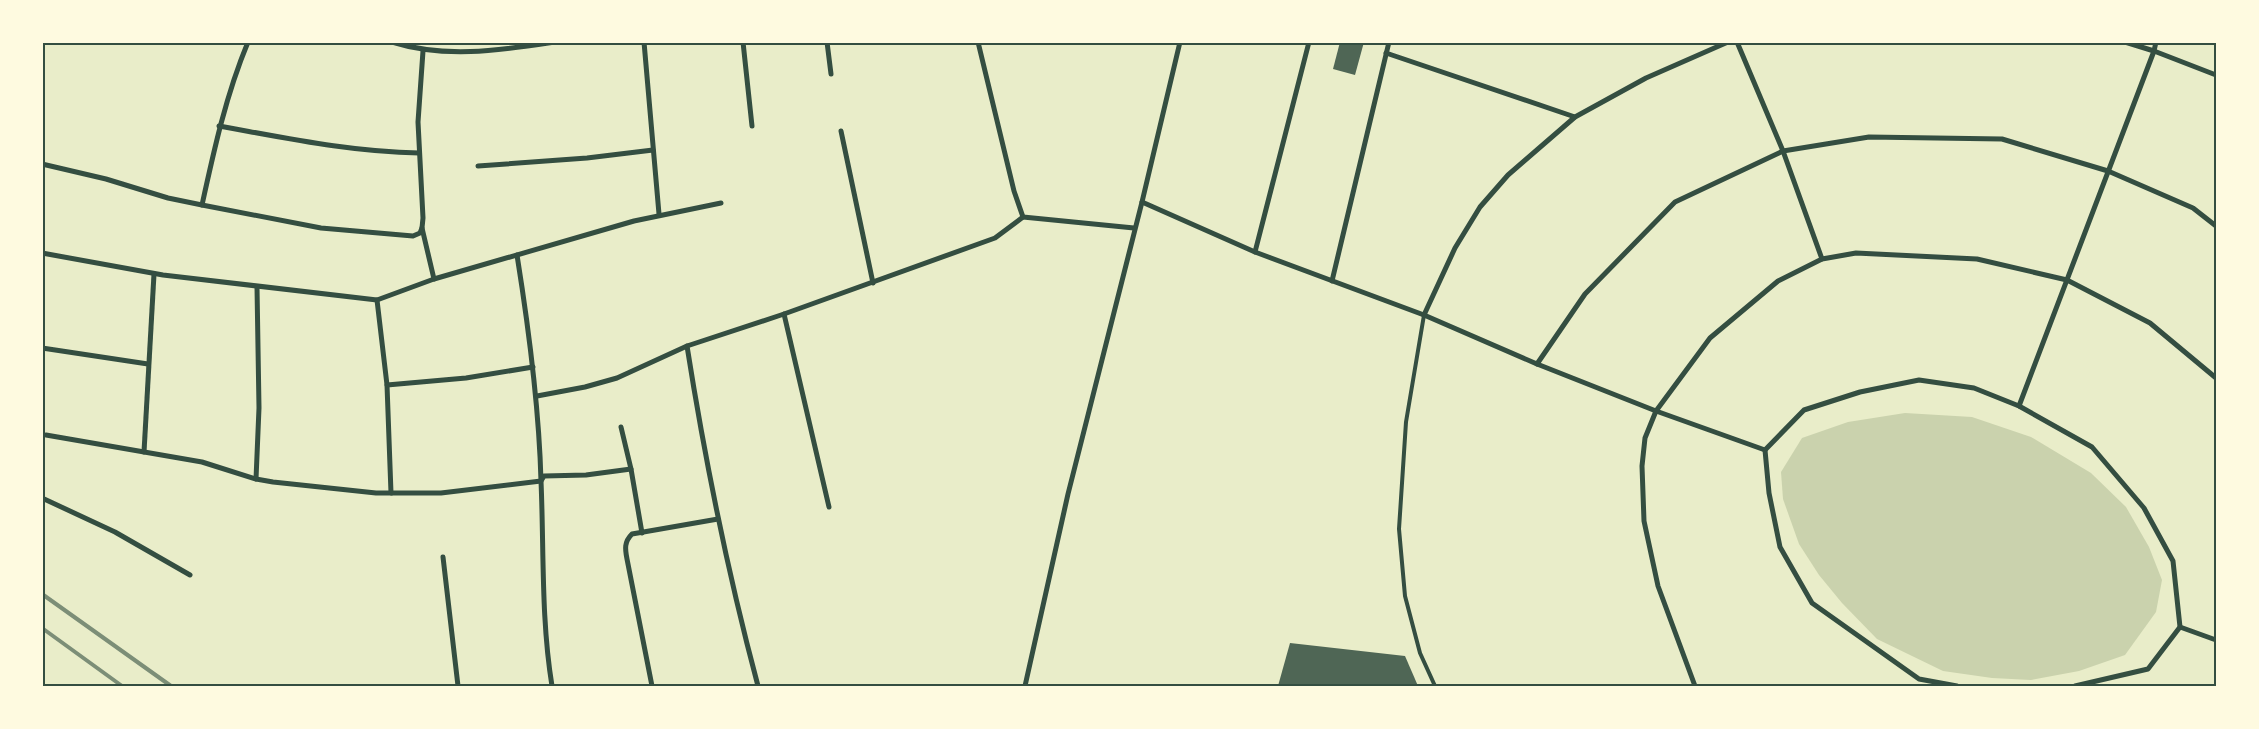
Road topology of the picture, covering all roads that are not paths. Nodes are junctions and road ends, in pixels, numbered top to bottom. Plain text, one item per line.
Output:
1 (248, 42) edge
2 (392, 42) edge
3 (556, 42) edge
4 (644, 42) edge
5 (743, 42) edge
6 (827, 42) edge
7 (978, 42) edge
8 (1180, 42) edge
9 (1309, 42) edge
10 (1389, 42) edge
11 (1728, 42) edge
12 (1738, 42) edge
13 (2125, 42) edge
14 (2156, 42) edge
15 (423, 51) junction
16 (2154, 51) junction
17 (1386, 53) junction
18 (831, 74) dead end
19 (2216, 75) edge
20 (1575, 117) junction
21 (219, 126) junction
22 (752, 126) dead end
23 (841, 131) dead end
24 (652, 150) junction
25 (1783, 151) junction
26 (419, 153) junction
27 (42, 164) edge
28 (478, 166) dead end
29 (2108, 172) junction
30 (1142, 202) junction
31 (721, 203) dead end
32 (202, 205) junction
33 (659, 214) junction
34 (1023, 217) junction
35 (2216, 226) edge
36 (422, 228) junction
37 (1134, 228) junction
38 (1255, 252) junction
39 (42, 254) edge
40 (517, 255) junction
41 (1822, 259) junction
42 (154, 274) junction
43 (434, 279) junction
44 (2067, 280) junction
45 (1332, 281) junction
46 (873, 282) junction
47 (257, 287) junction
48 (378, 300) junction
49 (784, 314) junction
50 (1424, 315) junction
51 (687, 346) junction
52 (42, 348) edge
53 (148, 364) junction
54 (1537, 364) junction
55 (533, 367) junction
56 (2216, 378) edge
57 (387, 385) junction
58 (537, 396) junction
59 (2019, 406) junction
60 (1656, 411) junction
61 (621, 427) dead end
62 (46, 436) dead end
63 (1765, 450) junction
64 (144, 452) junction
65 (631, 469) junction
66 (256, 479) junction
67 (541, 481) junction
68 (390, 493) junction
69 (42, 498) edge
70 (829, 508) dead end
71 (718, 519) junction
72 (642, 533) junction
73 (443, 558) dead end
74 (190, 576) dead end
75 (2180, 627) junction
76 (2216, 640) edge
77 (458, 686) edge
78 (552, 686) edge
79 (652, 686) edge
80 (758, 686) edge
81 (1025, 686) edge
82 (1435, 686) edge
83 (1695, 686) edge
84 (1957, 686) edge
85 (2075, 686) edge

1 - 21 street
2 - 15 street
3 - 15 street
4 - 24 street
5 - 22 street
6 - 18 street
7 - 34 street
8 - 30 street
9 - 38 street
10 - 17 street
11 - 20 street
12 - 25 street
13 - 16 street
14 - 16 street
15 - 26 street
16 - 19 street
16 - 29 street
17 - 20 street
17 - 45 street
20 - 50 street
21 - 26 street
21 - 32 street
23 - 46 street
24 - 28 street
24 - 33 street
25 - 29 street
25 - 41 street
25 - 54 street
26 - 36 street
27 - 32 street
29 - 35 street
29 - 44 street
30 - 37 street
30 - 38 street
31 - 33 street
32 - 36 street
33 - 40 street
34 - 37 street
34 - 46 street
36 - 43 street
37 - 81 street
38 - 45 street
39 - 42 street
40 - 43 street
40 - 55 street
41 - 44 street
41 - 60 street
42 - 47 street
42 - 53 street
43 - 48 street
44 - 56 street
44 - 59 street
45 - 50 street
46 - 49 street
47 - 48 street
47 - 66 street
48 - 57 street
49 - 51 street
49 - 70 street
50 - 54 street
50 - 82 lane
51 - 58 street
51 - 71 street
52 - 53 street
53 - 64 street
54 - 60 street
55 - 57 street
55 - 58 street
57 - 68 street
58 - 67 street
59 - 63 street
59 - 75 street
60 - 63 street
60 - 83 street
61 - 65 street
62 - 64 street
63 - 84 street
64 - 66 street
65 - 67 street
65 - 72 street
66 - 68 street
67 - 68 street
67 - 78 street
69 - 74 street
71 - 72 street
71 - 80 street
72 - 79 street
73 - 77 street
75 - 76 street
75 - 85 street

